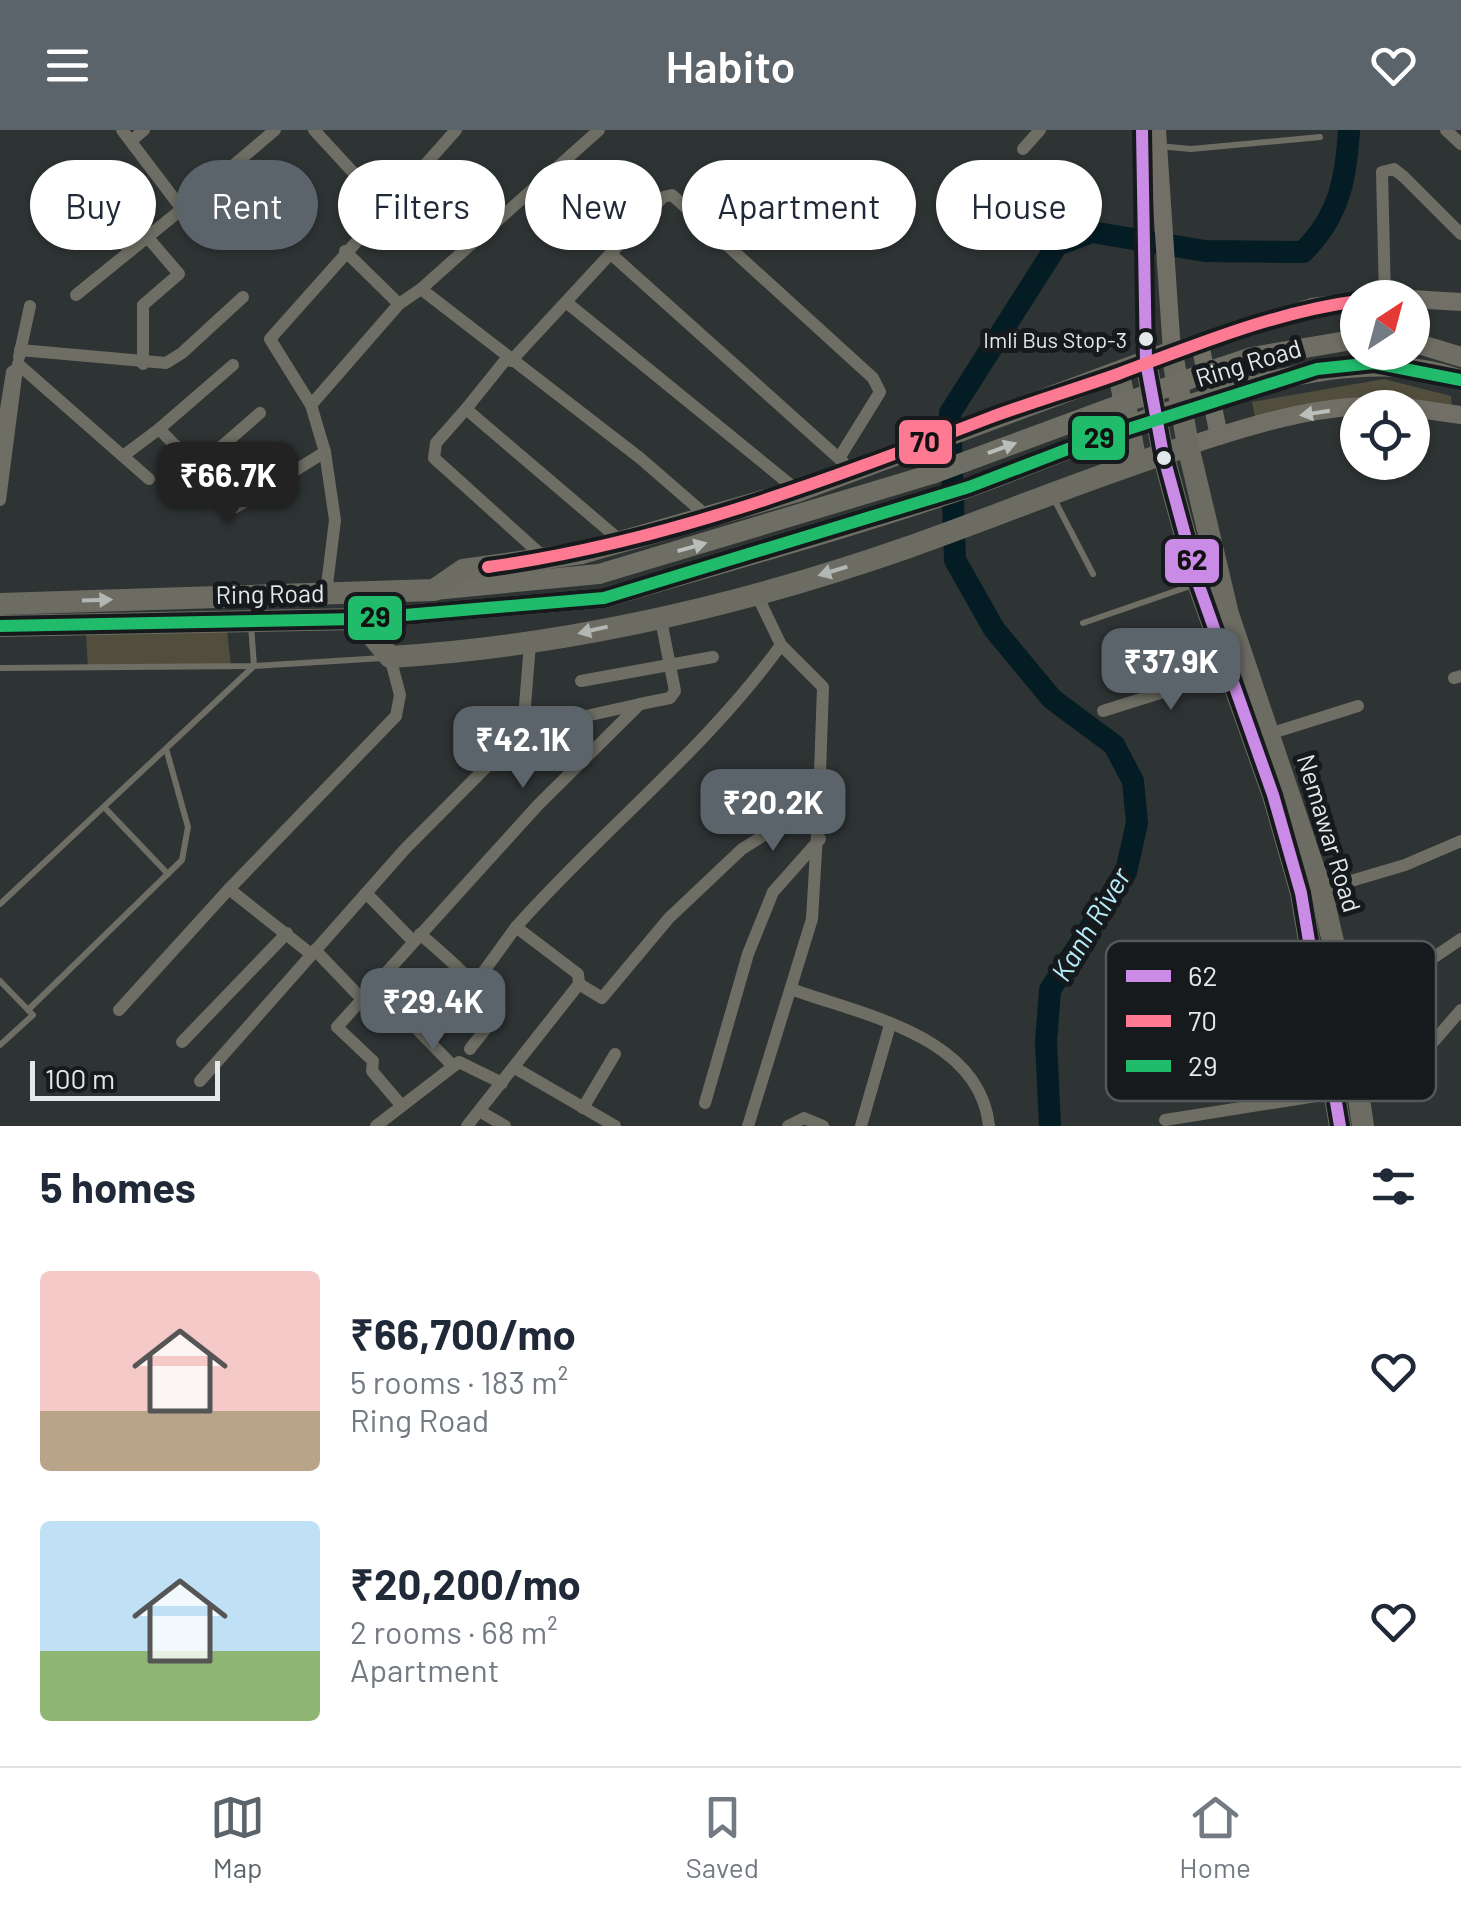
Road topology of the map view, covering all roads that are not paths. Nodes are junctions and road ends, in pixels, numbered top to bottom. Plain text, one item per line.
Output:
1 (144, 130) edge
2 (274, 130) edge
3 (314, 130) edge
4 (456, 130) edge
5 (599, 130) edge
6 (1040, 130) edge
7 (1142, 130) edge
8 (1446, 130) edge
9 (126, 135) edge
10 (1320, 137) dead end
11 (1157, 138) edge
12 (1461, 144) edge
13 (1023, 149) dead end
14 (239, 160) edge
15 (342, 160) edge
16 (428, 160) edge
17 (176, 201) edge
18 (176, 214) edge
19 (156, 232) edge
20 (1461, 234) edge
21 (156, 248) edge
22 (133, 250) edge
23 (345, 251) joint
24 (130, 252) joint
25 (611, 254) junction
26 (1385, 280) edge
27 (420, 290) junction
28 (76, 294) dead end
29 (243, 296) dead end
30 (1430, 301) edge
31 (566, 302) junction
32 (1461, 302) edge
33 (1340, 303) edge
34 (399, 304) junction
35 (30, 306) dead end
36 (1340, 342) edge
37 (1200, 344) junction
38 (1430, 348) edge
39 (1172, 352) junction
40 (1461, 357) edge
41 (509, 360) junction
42 (18, 361) junction
43 (1146, 362) junction
44 (143, 364) junction
45 (234, 364) dead end
46 (1120, 373) junction
47 (1461, 380) edge
48 (312, 405) junction
49 (466, 409) junction
50 (1340, 411) edge
51 (1430, 411) edge
52 (260, 413) dead end
53 (1461, 415) edge
54 (158, 429) junction
55 (1218, 436) junction
56 (0, 446) edge
57 (1188, 446) junction
58 (325, 452) junction
59 (1163, 454) junction
60 (124, 456) junction
61 (1136, 463) junction
62 (844, 464) junction
63 (198, 467) junction
64 (149, 479) dead end
65 (798, 491) junction
66 (1052, 493) junction
67 (0, 500) edge
68 (710, 519) junction
69 (622, 542) junction
70 (547, 560) junction
71 (1092, 574) dead end
72 (1198, 584) junction
73 (434, 590) junction
74 (326, 592) junction
75 (756, 595) junction
76 (0, 604) edge
77 (660, 615) junction
78 (1219, 617) junction
79 (358, 619) junction
80 (251, 621) junction
81 (1083, 623) dead end
82 (0, 626) edge
83 (530, 644) junction
84 (781, 645) junction
85 (390, 657) junction
86 (713, 657) dead end
87 (672, 664) junction
88 (254, 666) junction
89 (0, 668) edge
90 (1226, 672) junction
91 (582, 681) dead end
92 (640, 704) junction
93 (1358, 706) dead end
94 (1103, 711) dead end
95 (1258, 721) junction
96 (523, 730) junction
97 (166, 752) junction
98 (819, 801) junction
99 (105, 808) junction
100 (820, 840) junction
101 (1461, 840) edge
102 (168, 874) junction
103 (229, 889) junction
104 (1311, 892) junction
105 (366, 893) junction
106 (0, 904) edge
107 (516, 927) junction
108 (287, 933) junction
109 (416, 937) junction
110 (1461, 939) edge
111 (1320, 941) edge
112 (313, 952) junction
113 (1436, 955) edge
114 (0, 981) edge
115 (373, 984) junction
116 (578, 984) junction
117 (474, 985) junction
118 (794, 990) junction
119 (361, 998) junction
120 (28, 1010) junction
121 (119, 1010) dead end
122 (1461, 1010) edge
123 (890, 1025) junction
124 (1436, 1035) edge
125 (182, 1042) dead end
126 (0, 1045) edge
127 (470, 1049) dead end
128 (615, 1054) dead end
129 (453, 1066) junction
130 (515, 1068) junction
131 (200, 1081) dead end
132 (502, 1084) junction
133 (1284, 1101) edge
134 (1336, 1101) edge
135 (1361, 1101) edge
136 (705, 1103) dead end
137 (401, 1105) junction
138 (583, 1108) junction
139 (481, 1112) junction
140 (1164, 1120) dead end
141 (376, 1126) edge
142 (466, 1126) edge
143 (505, 1126) edge
144 (615, 1126) edge
145 (748, 1126) edge
146 (788, 1126) edge
147 (823, 1126) edge
148 (861, 1126) edge
149 (990, 1126) edge
150 (1340, 1126) edge
151 (1364, 1126) edge

1 - 9 street
2 - 14 street
3 - 15 street
4 - 16 street
5 - 27 street
6 - 13 street
7 - 43 street
8 - 12 street
9 - 17 street
10 - 11 lane
11 - 39 street
18 - 19 street
20 - 26 street
21 - 44 street
22 - 24 street
23 - 34 street
23 - 48 street
24 - 28 street
25 - 31 street
25 - 62 street
25 - 62 street
27 - 34 street
27 - 41 street
29 - 44 street
30 - 32 street
31 - 41 street
31 - 65 street
33 - 37 street
34 - 48 street
35 - 42 street
73 -> 36 main road, Ring Road, bridge
37 - 39 street
37 - 55 street
38 - 40 main road
39 - 43 highway
39 - 57 highway, Nemawar Road
41 - 49 street
41 - 68 street
42 - 44 street
42 - 56 street
42 - 60 street
42 - 67 street
43 - 46 highway
43 - 59 highway, Nemawar Road
45 - 54 street
46 - 61 highway
46 - 62 highway
47 - 79 main road, Ring Road, bridge
48 - 58 street
49 - 69 street
49 - 70 street
50 -> 55 street
51 - 53 street
52 - 63 street
54 - 60 street
54 - 63 street
55 - 57 street
57 - 59 highway
57 - 78 highway, Nemawar Road
58 - 63 street
58 - 74 street
59 - 61 highway
59 - 72 highway, Nemawar Road
60 - 64 street
61 - 66 highway
62 - 65 highway
65 - 68 highway
66 - 71 lane
66 -> 75 highway
68 - 69 highway
69 - 70 highway
70 - 73 highway
72 - 78 highway, Nemawar Road
72 - 81 lane
73 - 74 highway, Ring Road
76 -> 74 highway, Ring Road
75 - 77 highway
75 - 84 street
77 -> 83 highway
77 - 87 street
78 - 90 highway, Nemawar Road
78 - 95 highway, Nemawar Road
79 - 80 highway, Ring Road
79 - 85 highway
80 - 82 highway, Ring Road
80 - 88 lane
83 - 85 highway
83 - 96 street
84 - 98 street
84 - 107 street
85 - 88 lane
85 - 103 street
86 - 87 street
87 - 91 street
87 - 92 street
88 - 89 lane
88 - 97 lane
90 - 94 street
90 - 95 highway, Nemawar Road
92 - 96 street
92 - 109 street
93 - 95 street
95 - 104 highway, Nemawar Road
95 - 104 highway, Nemawar Road
96 - 105 street
97 - 99 lane
97 - 102 lane
98 - 100 street
98 - 116 street
99 - 102 lane
99 - 106 lane
100 - 118 street
100 - 136 street
101 - 104 street
102 - 120 lane
103 - 108 street
103 - 121 street
104 - 111 highway, Nemawar Road
105 - 109 street
105 - 112 street
107 - 116 street
107 - 117 street
108 - 112 street
108 - 125 street
109 - 115 street
109 - 117 street
110 - 113 street
112 - 119 street
112 - 131 street
114 - 120 lane
115 - 119 street
115 - 129 street
116 - 130 street
117 - 127 street
118 - 123 street
118 - 145 street
119 - 137 street
120 - 126 lane
122 - 124 street
123 - 148 street
123 - 149 street
128 - 138 street
129 - 132 street
129 - 137 street
130 - 132 street
130 - 138 street
132 - 139 street
133 - 140 street
134 - 150 highway
135 - 151 highway, Nemawar Road
137 - 141 street
138 - 144 street
139 - 142 street
139 - 143 street
146 - 147 street

